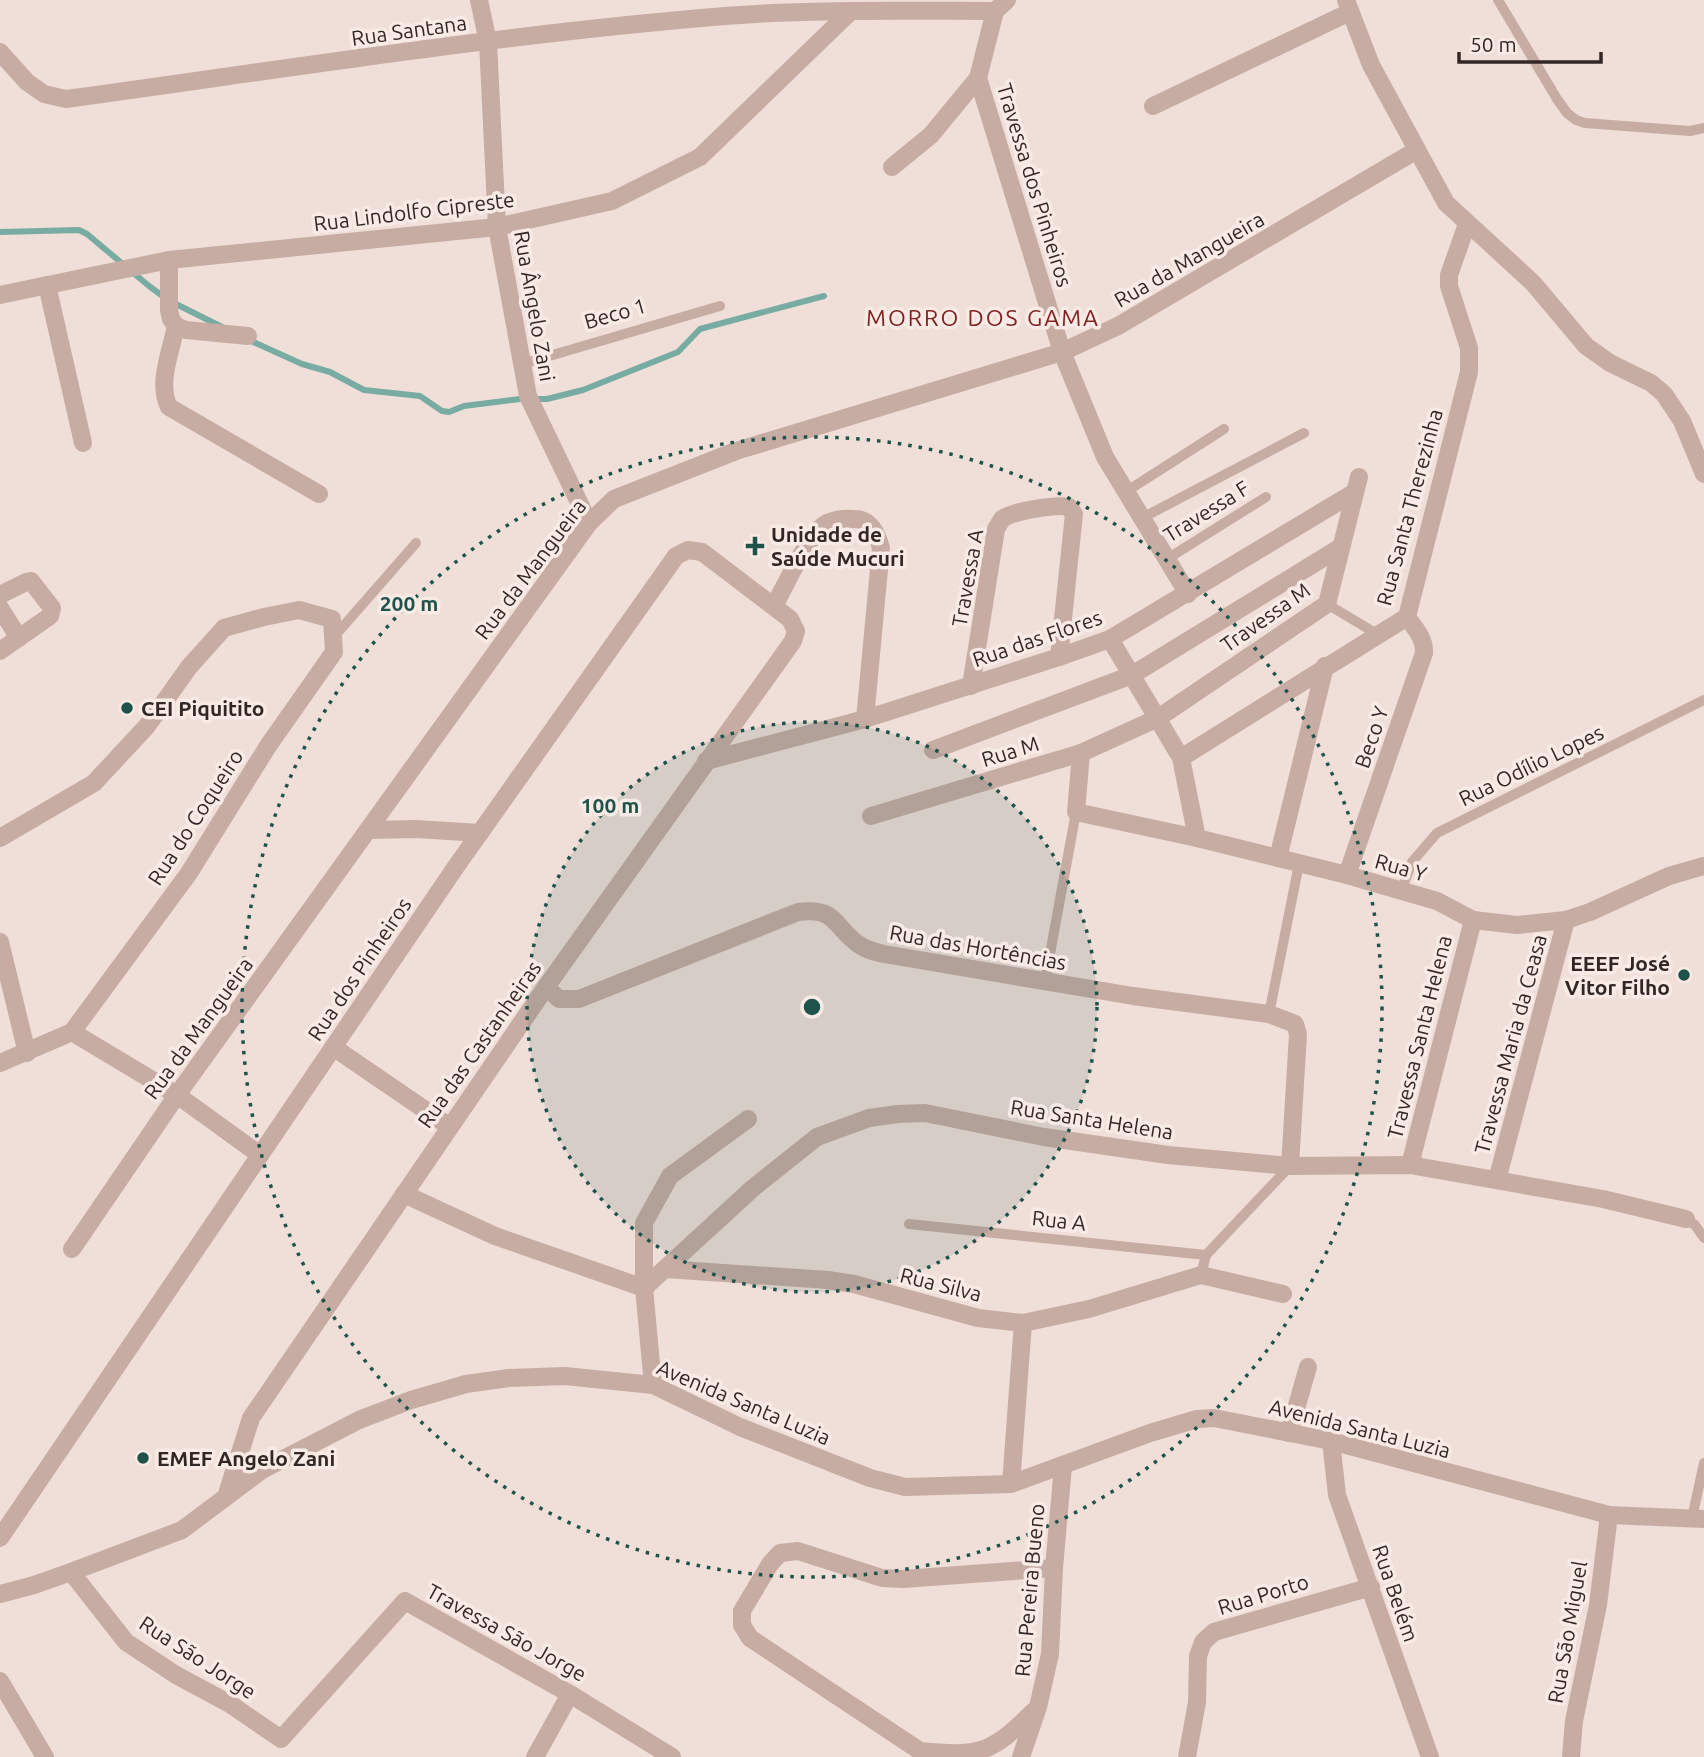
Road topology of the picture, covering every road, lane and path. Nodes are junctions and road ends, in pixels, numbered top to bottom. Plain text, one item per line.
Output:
1 (479, 0) edge
2 (1498, 0) edge
3 (1001, 5) edge
4 (1348, 6) edge
5 (850, 12) junction
6 (488, 42) junction
7 (0, 52) edge
8 (978, 78) junction
9 (1153, 106) dead end
10 (1704, 128) edge
11 (1417, 150) junction
12 (892, 167) dead end
13 (1467, 224) junction
14 (497, 227) junction
15 (169, 260) junction
16 (47, 285) junction
17 (0, 295) edge
18 (720, 306) dead end
19 (176, 326) junction
20 (248, 336) dead end
21 (1062, 352) junction
22 (522, 364) junction
23 (1224, 429) dead end
24 (1304, 433) dead end
25 (83, 443) dead end
26 (1704, 474) edge
27 (1357, 484) joint
28 (1127, 491) junction
29 (319, 494) dead end
30 (1266, 497) dead end
31 (1142, 518) junction
32 (589, 523) junction
33 (416, 543) dead end
34 (1341, 547) junction
35 (1167, 558) junction
36 (1188, 594) junction
37 (0, 595) edge
38 (1327, 604) junction
39 (774, 606) junction
40 (0, 608) edge
41 (1407, 617) junction
42 (796, 631) joint
43 (1377, 634) junction
44 (19, 638) junction
45 (333, 638) junction
46 (1110, 639) junction
47 (0, 651) edge
48 (1059, 657) junction
49 (1325, 666) junction
50 (1132, 675) junction
51 (971, 686) junction
52 (1704, 700) edge
53 (1158, 718) junction
54 (865, 719) junction
55 (933, 750) dead end
56 (1081, 753) junction
57 (1181, 758) junction
58 (706, 761) junction
59 (1076, 811) junction
60 (871, 816) dead end
61 (369, 830) junction
62 (480, 833) junction
63 (0, 838) edge
64 (1197, 838) junction
65 (1278, 858) junction
66 (1299, 864) junction
67 (1704, 866) edge
68 (1347, 875) junction
69 (1401, 891) junction
70 (1473, 920) junction
71 (1566, 920) junction
72 (0, 942) edge
73 (1045, 981) junction
74 (546, 987) junction
75 (1269, 1014) junction
76 (72, 1032) junction
77 (333, 1047) junction
78 (27, 1053) junction
79 (0, 1063) edge
80 (177, 1095) junction
81 (748, 1119) dead end
82 (450, 1127) junction
83 (260, 1155) junction
84 (1410, 1164) junction
85 (1290, 1166) junction
86 (1497, 1180) junction
87 (404, 1194) junction
88 (1686, 1219) joint
89 (909, 1224) dead end
90 (1704, 1238) edge
91 (72, 1249) dead end
92 (1206, 1255) junction
93 (664, 1269) junction
94 (1201, 1275) junction
95 (644, 1288) junction
96 (1283, 1294) dead end
97 (1023, 1323) junction
98 (1308, 1367) dead end
99 (653, 1385) junction
100 (1289, 1433) junction
101 (1331, 1441) junction
102 (1704, 1463) edge
103 (1063, 1466) junction
104 (1012, 1484) junction
105 (226, 1497) junction
106 (1609, 1515) junction
107 (1698, 1518) edge
108 (0, 1538) edge
109 (1054, 1568) junction
110 (71, 1572) junction
111 (1371, 1587) junction
112 (0, 1594) edge
113 (0, 1681) edge
114 (570, 1694) junction
115 (1038, 1707) junction
116 (281, 1739) joint
117 (920, 1754) edge
118 (45, 1757) edge
119 (535, 1757) edge
120 (672, 1757) edge
121 (1020, 1757) edge
122 (1187, 1757) edge
123 (1430, 1757) edge
124 (1571, 1757) edge

1 - 6 street, Rua Ângelo Zani
2 - 10 lane
3 - 5 street, Rua Santana
3 - 8 street, Travessa dos Pinheiros
4 - 9 street
4 - 11 street
5 - 6 street, Rua Santana
5 - 14 street, Rua Lindolfo Cipreste
6 - 7 street, Rua Santana
6 - 14 street, Rua Ângelo Zani
8 - 12 street
8 - 21 street, Travessa dos Pinheiros
11 - 13 street
11 - 21 street, Rua da Mangueira
13 - 26 street
13 - 41 street, Rua Santa Therezinha
14 - 15 street, Rua Lindolfo Cipreste
14 - 22 street, Rua Ângelo Zani
15 - 16 street, Rua Lindolfo Cipreste
15 - 19 street
16 - 17 street, Rua Lindolfo Cipreste
16 - 25 street
18 - 22 lane, Beco 1
19 - 20 street
19 - 29 street
21 - 28 street, Travessa dos Pinheiros
21 - 32 street, Rua da Mangueira
22 - 32 street, Rua Ângelo Zani
23 - 28 lane
24 - 31 lane
27 - 34 street, Travessa M
27 - 36 street, Rua das Flores
28 - 31 street, Travessa dos Pinheiros
30 - 35 lane, Travessa F
31 - 35 street, Travessa dos Pinheiros
32 - 61 street, Rua da Mangueira
33 - 45 lane
34 - 38 street, Travessa M
34 - 50 street
35 - 36 street, Travessa dos Pinheiros
36 - 46 street, Rua das Flores
37 - 44 street
38 - 43 lane
38 - 53 street, Travessa M
39 - 42 street, Rua dos Pinheiros
39 - 54 street
39 - 62 street, Rua dos Pinheiros
40 - 44 street
41 - 43 street, Rua Santa Therezinha
41 - 68 street, Beco Y
42 - 58 street, Rua das Castanheiras
43 - 49 street, Rua Santa Therezinha
44 - 47 street
45 - 63 street, Rua do Coqueiro
45 - 76 street, Rua do Coqueiro
46 - 48 street, Rua das Flores
46 - 50 street
48 - 51 street, Rua das Flores
48 - 51 street, Travessa A
49 - 57 street, Rua Santa Therezinha
49 - 65 street
50 - 53 street
50 - 55 street
51 - 54 street, Rua das Flores
52 - 69 lane, Rua Odílio Lopes
53 - 56 street, Rua M
53 - 57 street
54 - 58 street, Rua das Flores
56 - 59 street
56 - 60 street, Rua M
57 - 64 street
58 - 74 street, Rua das Castanheiras
59 - 64 street, Rua Y
59 - 73 lane
61 - 62 street
61 - 80 street, Rua da Mangueira
62 - 77 street, Rua dos Pinheiros
64 - 65 street, Rua Y
65 - 66 street, Rua Y
66 - 68 street, Rua Y
66 - 75 lane
67 - 71 street, Rua Y
68 - 69 street, Rua Y
69 - 70 street, Rua Y
70 - 71 street, Rua Y
70 - 84 street, Travessa Santa Helena
71 - 86 street, Travessa Maria da Ceasa
72 - 78 street
73 - 74 street, Rua das Hortências
73 - 75 street, Rua das Hortências
74 - 82 street, Rua das Castanheiras
75 - 85 street
76 - 78 street
76 - 80 street
77 - 82 street
77 - 83 street, Rua dos Pinheiros
78 - 79 street
80 - 83 street
80 - 91 street, Rua da Mangueira
81 - 95 street
82 - 87 street, Rua das Castanheiras
83 - 108 street, Rua dos Pinheiros
84 - 85 street, Rua Santa Helena
84 - 86 street, Rua Santa Helena
85 - 92 lane
85 - 93 street, Rua Santa Helena
86 - 88 street, Rua Santa Helena
87 - 95 street
87 - 105 street, Rua das Castanheiras
88 - 90 lane
89 - 92 lane, Rua A
92 - 94 lane
93 - 95 street, Rua Santa Helena
93 - 97 street, Rua Silva
94 - 96 street, Rua Silva
94 - 97 street, Rua Silva
95 - 99 street
97 - 104 street
98 - 100 street
99 - 104 street, Avenida Santa Luzia
99 - 105 street, Avenida Santa Luzia
100 - 101 street, Avenida Santa Luzia
100 - 103 street, Avenida Santa Luzia
101 - 106 street, Avenida Santa Luzia
101 - 111 street, Rua Belém
102 - 107 lane
103 - 104 street, Avenida Santa Luzia
103 - 109 street, Rua Pereira Bueno
105 - 110 street, Avenida Santa Luzia
106 - 107 street, Avenida Santa Luzia
106 - 124 street, Rua São Miguel
109 - 115 street, Rua Pereira Bueno
109 - 117 street
110 - 112 street, Avenida Santa Luzia
110 - 116 street, Rua São Jorge
111 - 122 street, Rua Porto
111 - 123 street, Rua Belém
113 - 118 street
114 - 116 street, Travessa São Jorge
114 - 119 street
114 - 120 street, Travessa São Jorge
115 - 117 street
115 - 121 street, Rua Pereira Bueno

